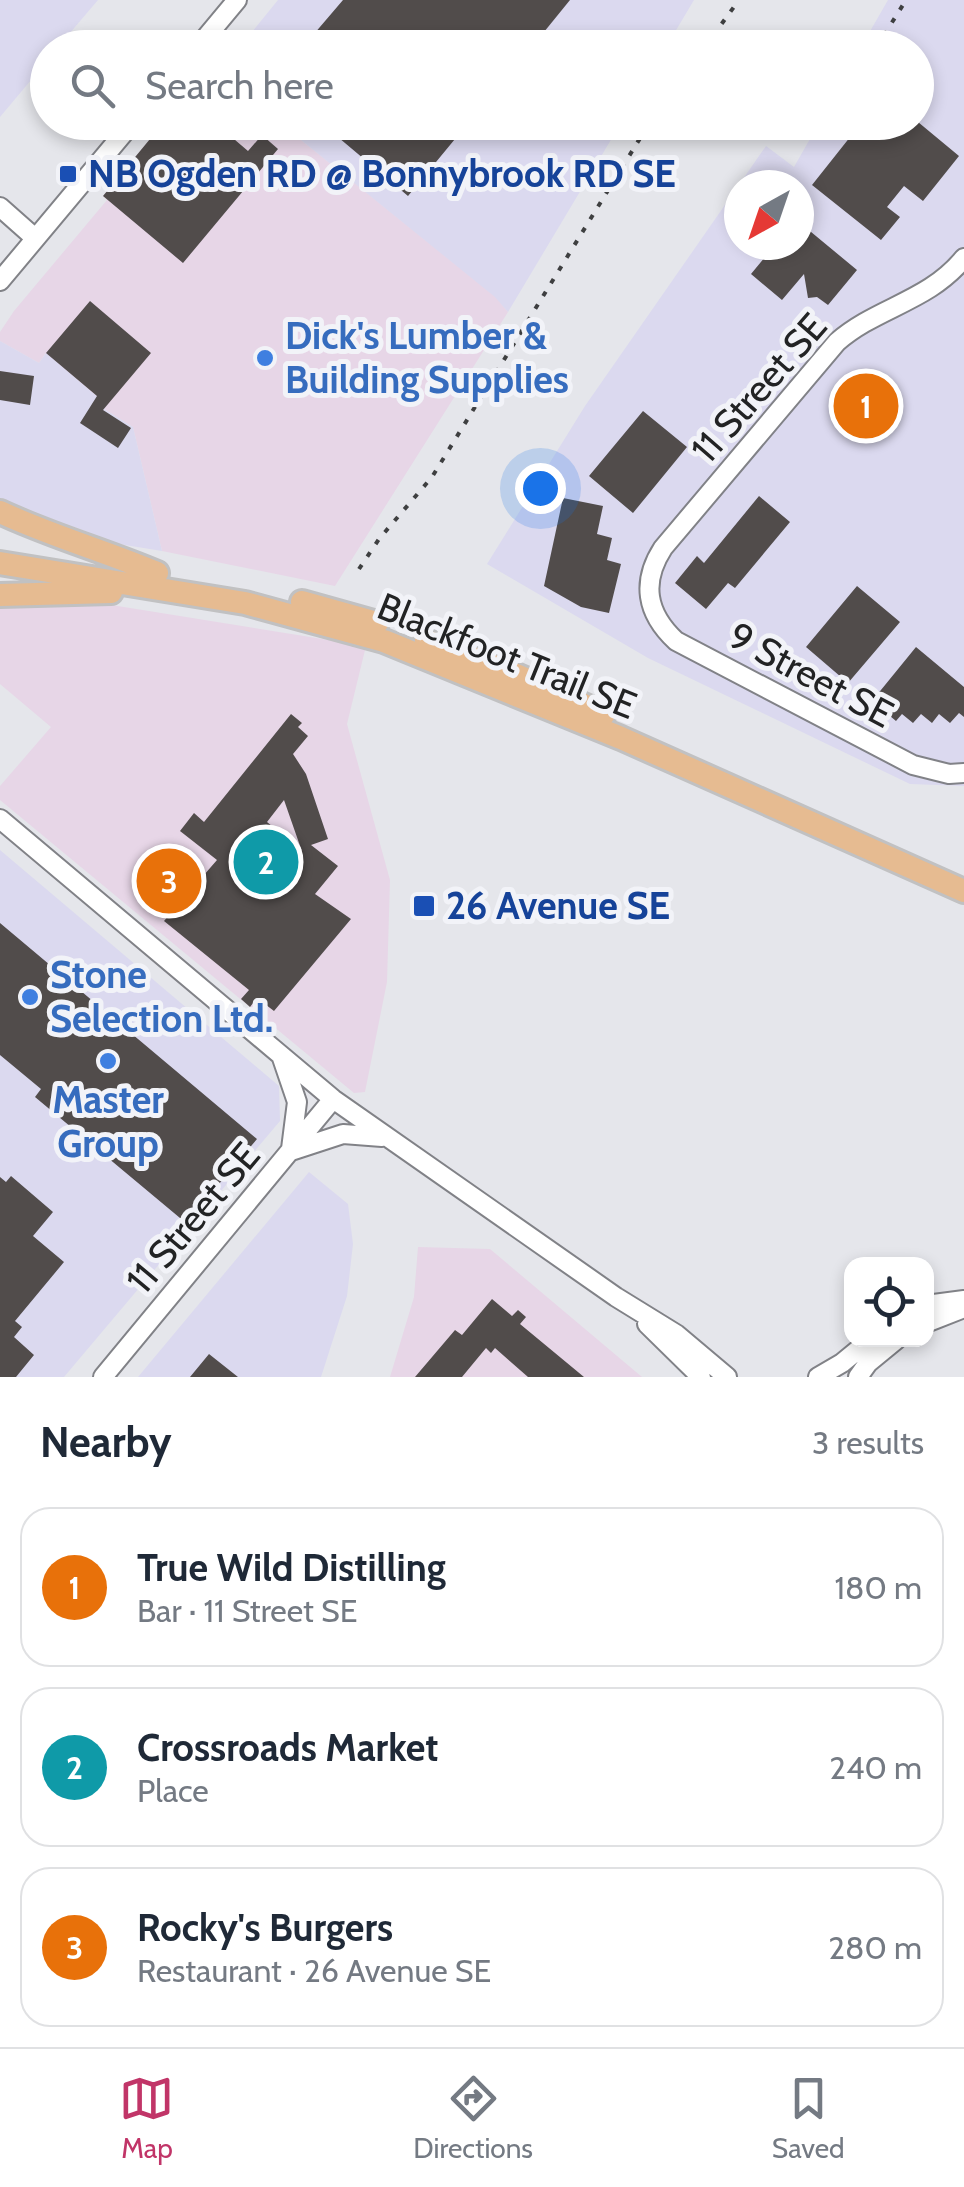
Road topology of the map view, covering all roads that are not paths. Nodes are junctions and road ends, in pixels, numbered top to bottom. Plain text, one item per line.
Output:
1 (236, 0) edge
2 (212, 30) edge
3 (118, 140) edge
4 (0, 208) edge
5 (35, 238) junction
6 (964, 258) edge
7 (0, 281) edge
8 (0, 512) edge
9 (0, 549) edge
10 (0, 564) edge
11 (156, 580) junction
12 (0, 595) edge
13 (649, 600) joint
14 (964, 773) edge
15 (0, 819) edge
16 (964, 874) edge
17 (964, 891) edge
18 (282, 1057) junction
19 (333, 1099) junction
20 (388, 1138) junction
21 (291, 1151) junction
22 (964, 1300) edge
23 (934, 1304) edge
24 (630, 1305) junction
25 (964, 1308) edge
26 (934, 1320) edge
27 (861, 1347) edge
28 (887, 1347) edge
29 (103, 1377) edge
30 (701, 1377) edge
31 (727, 1377) edge
32 (818, 1377) edge
33 (858, 1377) edge

1 - 2 street
3 - 5 street
4 - 5 street
5 - 7 street
6 - 13 street, 11 Street SE
8 - 11 main road
9 - 11 main road, Blackfoot Trail SE
10 - 11 main road, Blackfoot Trail SE
11 - 12 main road
11 - 16 main road, Blackfoot Trail SE
11 - 17 main road, Blackfoot Trail SE
13 - 14 street, 9 Street SE
15 - 18 street
18 - 19 street
18 - 21 street
19 - 20 street
19 - 21 street, 11 Street SE
20 - 21 street
20 - 24 street
21 - 29 street, 11 Street SE
22 - 23 street
24 - 30 street
24 - 31 street
25 - 26 street
27 - 32 street
28 - 33 street

